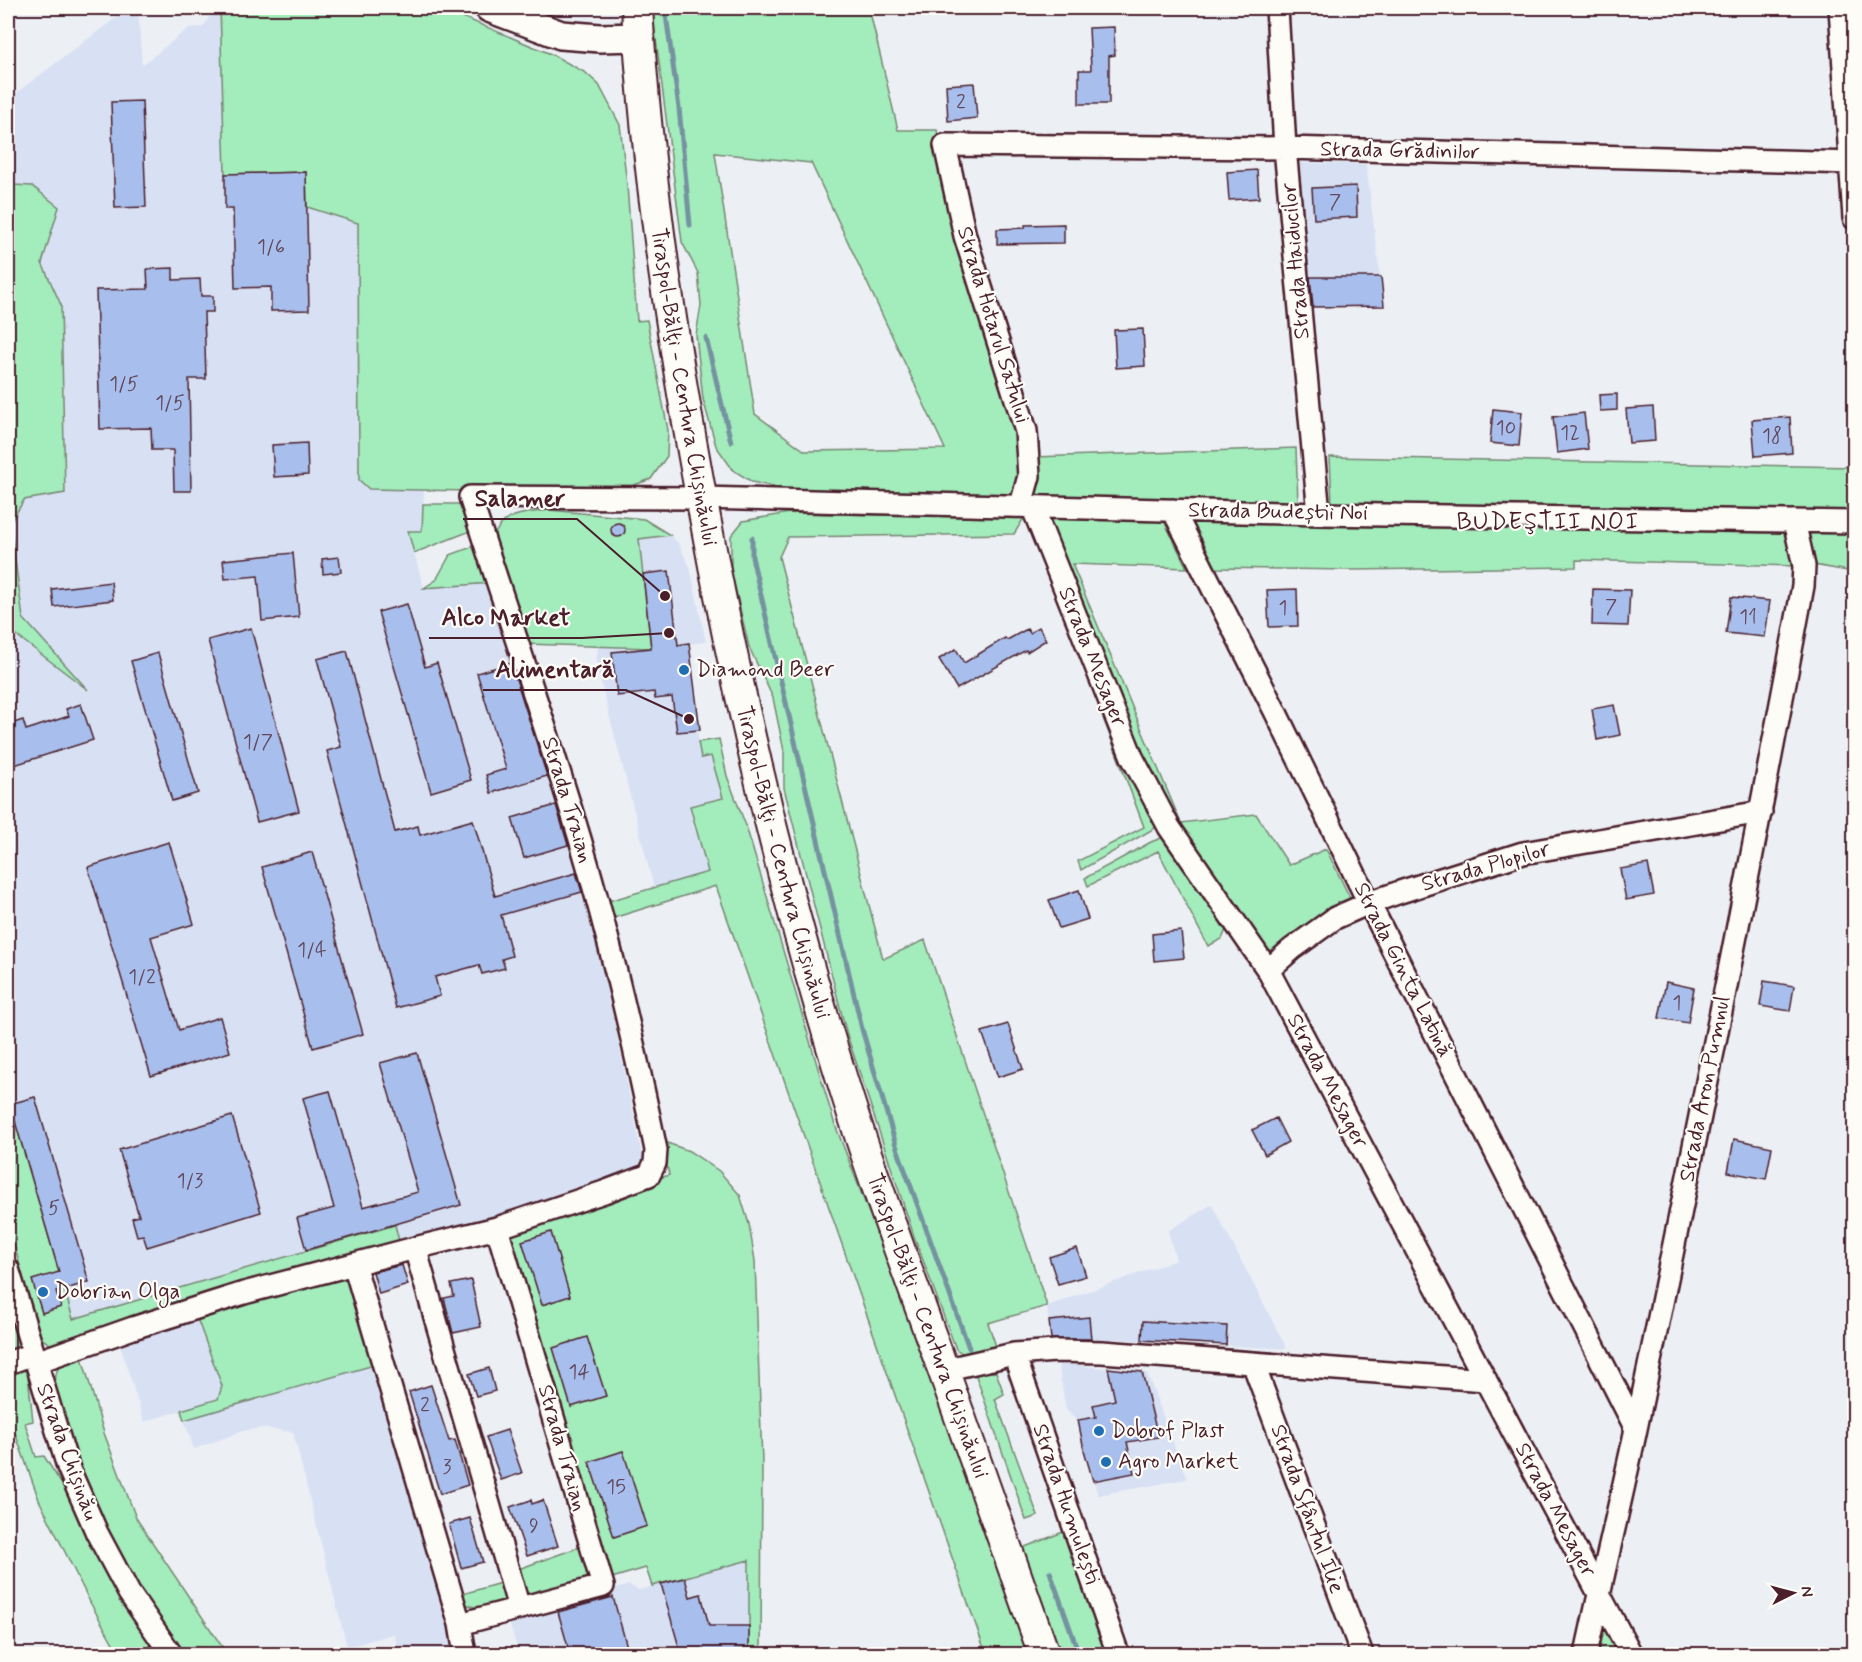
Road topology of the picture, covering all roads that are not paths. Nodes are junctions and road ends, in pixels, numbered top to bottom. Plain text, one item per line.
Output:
1 (489, 8) edge
2 (1277, 8) edge
3 (1840, 8) edge
4 (638, 22) edge
5 (945, 145) joint
6 (1285, 148) junction
7 (1852, 163) edge
8 (1854, 218) edge
9 (701, 498) junction
10 (1026, 506) junction
11 (1173, 510) junction
12 (1319, 514) junction
13 (1794, 521) junction
14 (1854, 522) edge
15 (1761, 812) junction
16 (1369, 903) junction
17 (1268, 970) junction
18 (497, 1228) junction
19 (416, 1248) junction
20 (354, 1264) junction
21 (8, 1269) edge
22 (1014, 1354) junction
23 (34, 1358) junction
24 (8, 1363) edge
25 (1253, 1363) junction
26 (943, 1370) junction
27 (1486, 1380) junction
28 (1636, 1429) junction
29 (1599, 1592) junction
30 (519, 1608) junction
31 (460, 1624) junction
32 (171, 1654) edge
33 (465, 1654) edge
34 (1044, 1654) edge
35 (1118, 1654) edge
36 (1362, 1654) edge
37 (1586, 1654) edge
38 (1631, 1654) edge

1 - 4 main road
2 - 6 street, Strada Haiducilor
3 - 7 street
4 - 9 highway, Tiraspol-Bălţi - Centura Chișinăului
5 - 6 street, Strada Grădinilor
5 - 10 street, Strada Hotarul Satului
6 - 7 street, Strada Grădinilor
6 - 12 street, Strada Haiducilor
7 - 8 street
9 - 10 street, Strada Budeștii Noi
9 - 18 street, Strada Traian
9 - 26 highway, Tiraspol-Bălţi - Centura Chișinăului
10 - 11 street, Strada Budeștii Noi
10 - 17 street, Strada Mesager
11 - 12 street, Strada Budeștii Noi
11 - 16 street, Strada Ginta Latină
12 - 13 street, Strada Budeștii Noi
13 - 14 street, Strada Budeștii Noi
13 - 15 street, Strada Aron Pumnul
15 - 16 street, Strada Plopilor
15 - 28 street, Strada Aron Pumnul
16 - 17 street, Strada Plopilor
16 - 28 street, Strada Ginta Latină
17 - 27 street, Strada Mesager
18 - 19 street, Strada Traian
18 - 30 street, Strada Traian
19 - 20 street, Strada Traian
19 - 30 street
20 - 23 street, Strada Traian
20 - 31 street
21 - 23 street, Strada Chișinău
22 - 25 street
22 - 26 street
22 - 35 street, Strada Humulești
23 - 24 street, Strada Traian
23 - 32 street, Strada Chișinău
25 - 27 street
25 - 36 street, Strada Sfântul Ilie
26 - 34 highway, Tiraspol-Bălţi - Centura Chișinăului
27 - 29 street, Strada Mesager
28 - 29 street, Strada Aron Pumnul
29 - 37 street, Strada Aron Pumnul
29 - 38 street, Strada Mesager
30 - 31 street, Strada Traian
31 - 33 street

